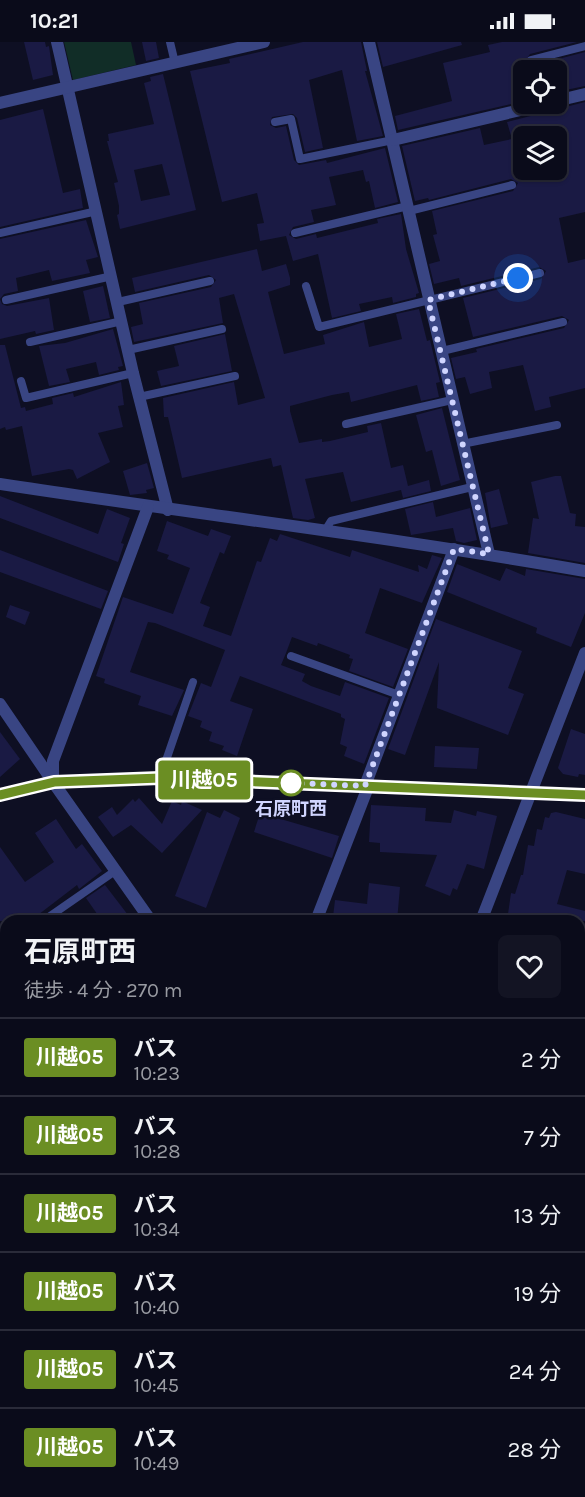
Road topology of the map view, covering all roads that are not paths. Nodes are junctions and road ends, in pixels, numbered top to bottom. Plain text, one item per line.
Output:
1 (57, 42) edge
2 (170, 42) edge
3 (264, 42) edge
4 (369, 42) edge
5 (585, 46) edge
6 (531, 60) dead end
7 (175, 63) junction
8 (69, 87) junction
9 (585, 94) edge
10 (567, 98) edge
11 (0, 103) edge
12 (513, 112) edge
13 (275, 122) dead end
14 (393, 140) junction
15 (512, 186) dead end
16 (409, 208) junction
17 (97, 211) junction
18 (0, 232) edge
19 (296, 233) dead end
20 (540, 273) dead end
21 (112, 276) junction
22 (210, 281) dead end
23 (306, 286) dead end
24 (6, 300) dead end
25 (428, 300) junction
26 (118, 302) junction
27 (122, 321) junction
28 (563, 322) dead end
29 (222, 329) dead end
30 (30, 342) dead end
31 (128, 350) junction
32 (442, 351) junction
33 (133, 373) junction
34 (235, 376) dead end
35 (21, 381) dead end
36 (139, 397) junction
37 (452, 400) junction
38 (346, 424) dead end
39 (557, 425) dead end
40 (462, 444) junction
41 (0, 484) edge
42 (472, 487) junction
43 (148, 507) junction
44 (168, 510) junction
45 (326, 529) junction
46 (454, 549) junction
47 (489, 554) junction
48 (585, 571) edge
49 (585, 653) edge
50 (291, 656) dead end
51 (193, 682) dead end
52 (399, 695) junction
53 (0, 705) edge
54 (160, 778) junction
55 (54, 782) junction
56 (367, 786) junction
57 (531, 794) junction
58 (0, 795) edge
59 (585, 795) edge
60 (116, 871) junction
61 (52, 915) edge
62 (144, 915) edge
63 (318, 915) edge
64 (483, 915) edge

1 - 8 street
2 - 7 lane
3 - 7 street
4 - 14 street
5 - 6 lane
7 - 8 street
8 - 11 street
8 - 17 street
9 - 10 street
12 - 14 street
13 - 14 lane
14 - 16 street
15 - 16 lane
16 - 19 lane
16 - 25 street
17 - 18 lane
17 - 21 street
20 - 25 lane
21 - 24 lane
21 - 26 street
22 - 26 lane
23 - 25 lane
25 - 32 street
26 - 27 street
27 - 30 lane
27 - 31 street
28 - 32 lane
29 - 31 lane
31 - 33 street
32 - 37 street
33 - 35 lane
33 - 36 street
34 - 36 lane
36 - 44 street
37 - 38 lane
37 - 40 street
39 - 40 lane
40 - 42 street
41 - 43 street
42 - 45 lane
42 - 47 street
43 - 44 street
43 - 55 street
44 - 45 street
45 - 46 street
46 - 47 street
46 - 52 street
47 - 48 street
49 - 57 street
50 - 52 lane
51 - 54 lane
52 - 56 street
53 - 55 street
54 - 55 street
54 - 56 street
55 - 58 street
55 - 60 street
56 - 57 street
56 - 63 street
57 - 59 street
57 - 64 street
60 - 61 lane
60 - 62 street

